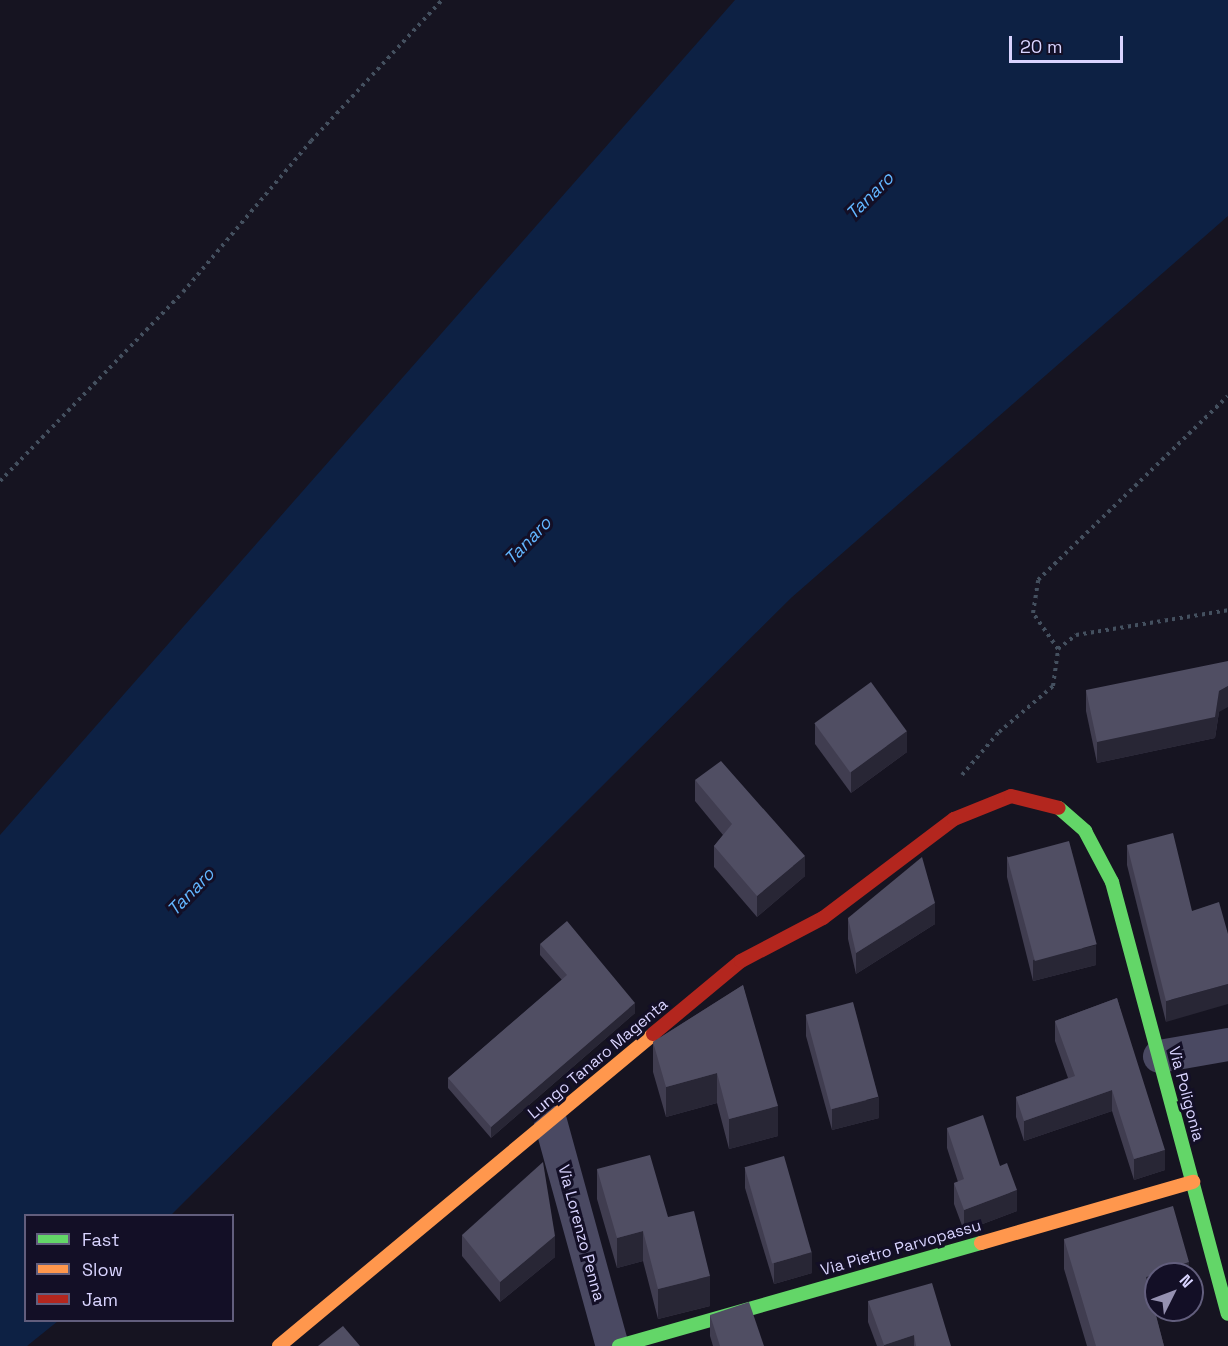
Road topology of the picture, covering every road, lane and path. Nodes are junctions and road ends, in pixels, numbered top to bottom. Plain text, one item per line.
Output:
1 (442, 0) edge
2 (1228, 396) edge
3 (0, 482) edge
4 (1228, 610) edge
5 (1058, 649) junction
6 (954, 819) junction
7 (1112, 882) joint
8 (1228, 1044) edge
9 (1159, 1056) junction
10 (550, 1121) junction
11 (1192, 1182) junction
12 (1228, 1314) edge
13 (279, 1346) edge
14 (612, 1346) edge
15 (619, 1346) edge

1 - 3 path
2 - 5 path
4 - 5 path
5 - 6 path
6 - 7 street, Lungo Tanaro Magenta
6 - 10 street, Lungo Tanaro Magenta
7 - 9 street, Via Poligonia
8 - 9 street
9 - 11 street, Via Poligonia
10 - 13 street, Lungo Tanaro Magenta
10 - 14 street, Via Lorenzo Penna
11 - 12 street, Via Poligonia
11 - 15 street, Via Pietro Parvopassu

